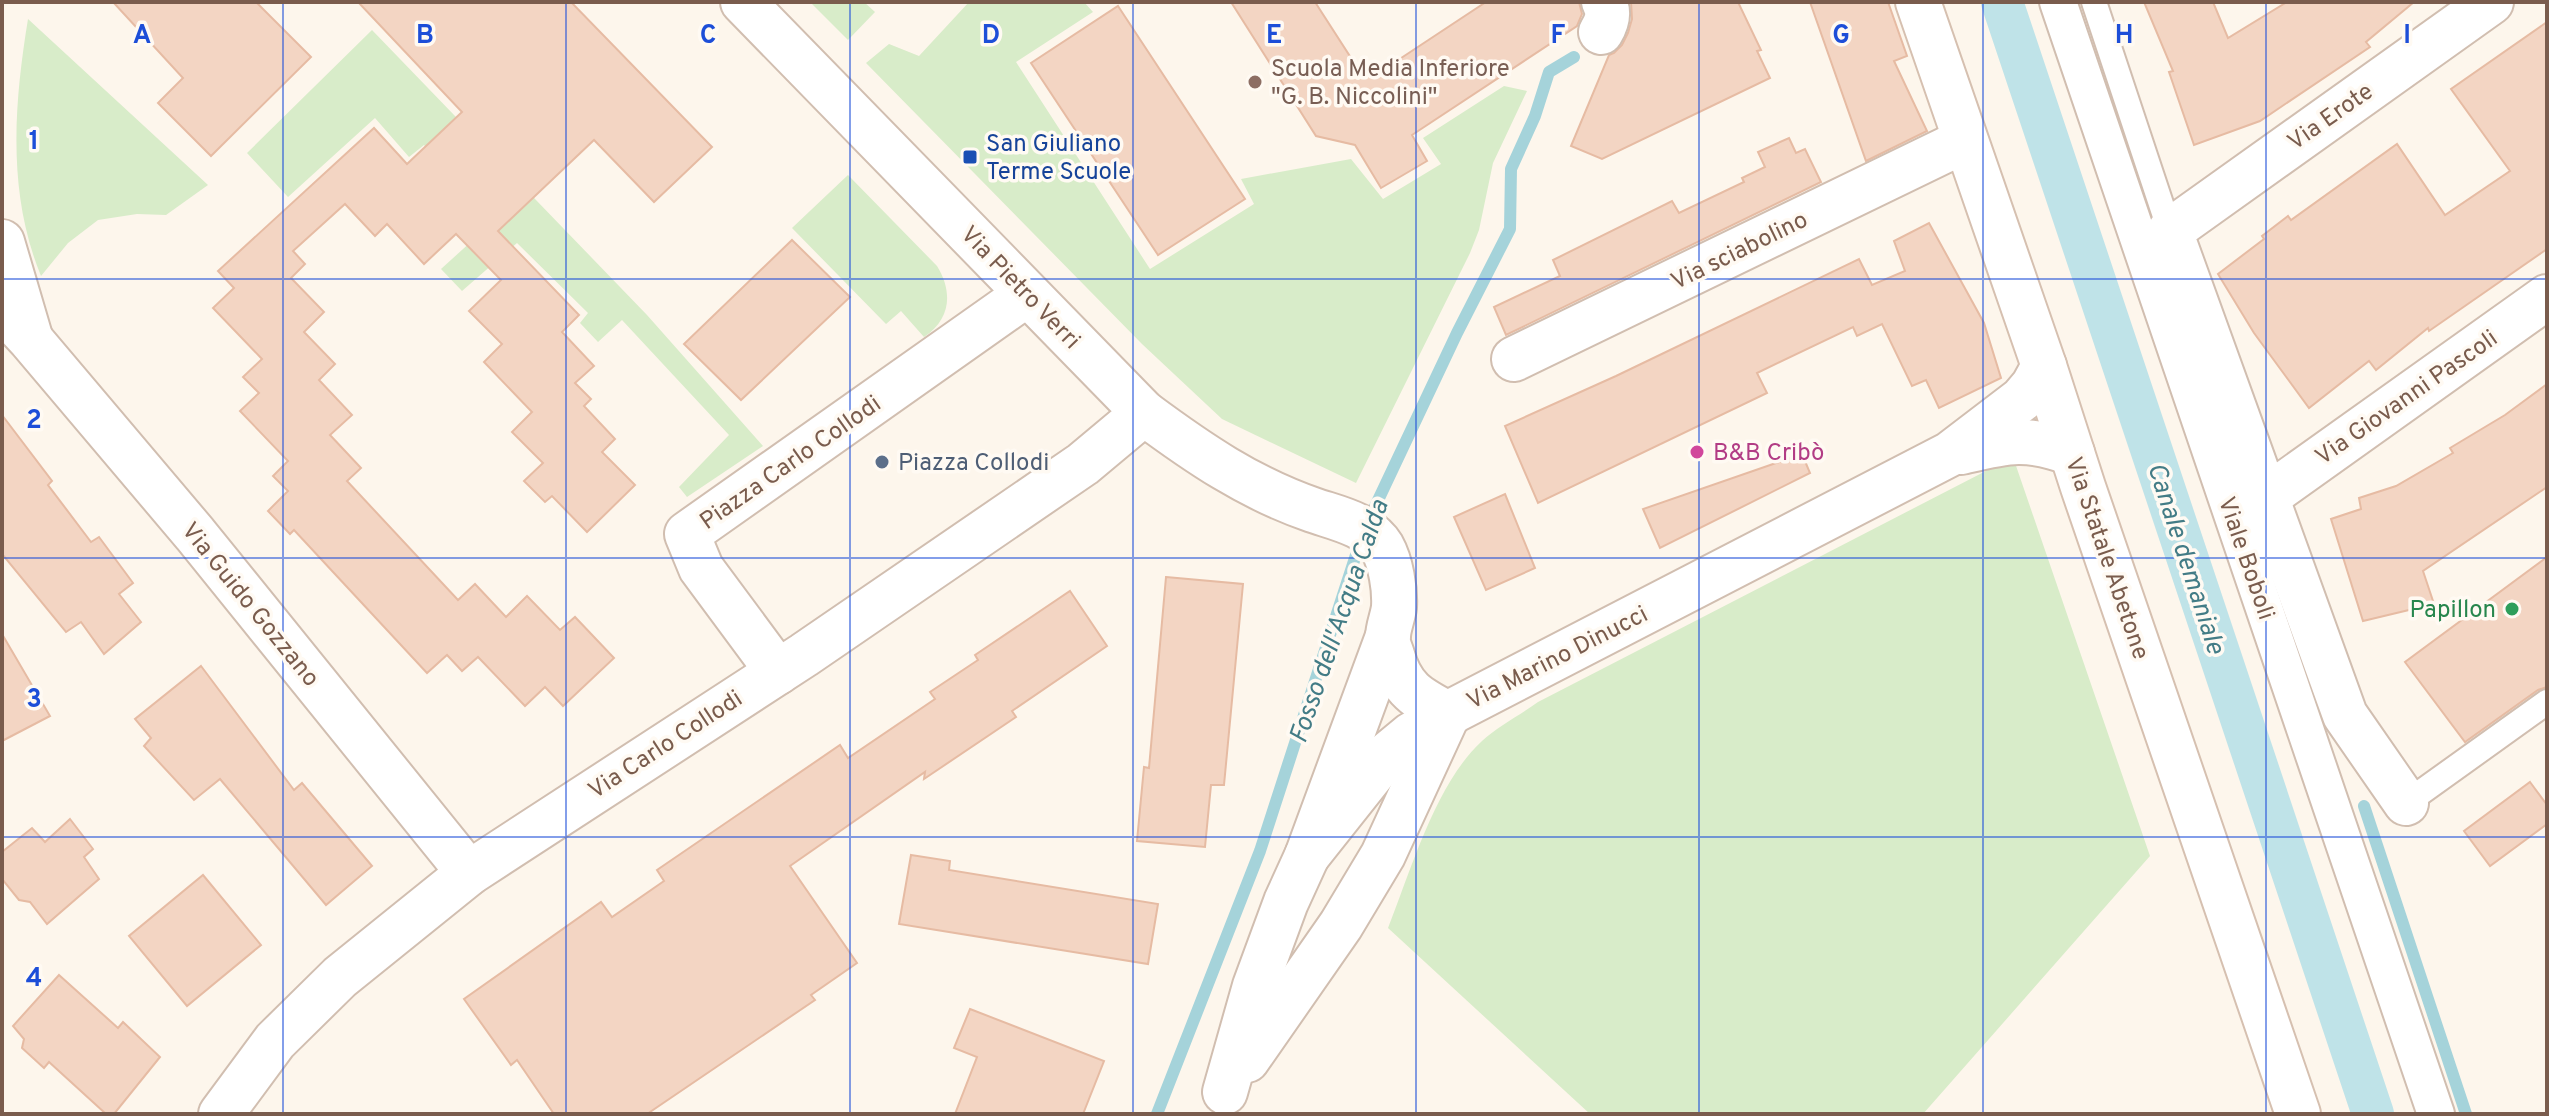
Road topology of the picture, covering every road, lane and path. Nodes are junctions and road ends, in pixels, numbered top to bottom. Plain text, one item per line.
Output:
1 (743, 2) edge
2 (1918, 2) edge
3 (2058, 2) edge
4 (2094, 2) edge
5 (2491, 2) edge
6 (1964, 141) junction
7 (2170, 231) junction
8 (2, 242) edge
9 (1027, 294) junction
10 (2547, 297) edge
11 (16, 324) edge
12 (1514, 359) dead end
13 (2044, 366) junction
14 (1144, 413) junction
15 (2072, 453) junction
16 (1950, 454) junction
17 (2265, 498) junction
18 (1387, 639) junction
19 (778, 672) junction
20 (2547, 702) edge
21 (1448, 714) junction
22 (2406, 803) joint
23 (1307, 856) junction
24 (469, 873) junction
25 (1222, 1103) edge
26 (221, 1114) edge
27 (2298, 1114) edge
28 (2436, 1114) edge

1 - 9 street, Via Pietro Verri
2 - 6 street, Via Statale Abetone
3 - 28 street, Viale Boboli
4 - 7 lane
5 - 7 street, Via Erote
6 - 12 street, Via sciabolino
6 - 13 street, Via Statale Abetone
7 - 17 street, Viale Boboli
8 - 11 street, Via Guido Gozzano
9 - 14 street, Via Pietro Verri
9 - 19 street, Piazza Carlo Collodi
10 - 17 street, Via Giovanni Pascoli
11 - 24 street, Via Guido Gozzano
13 - 15 street, Via Statale Abetone
13 - 16 street, Via Marino Dinucci
14 - 18 street, Via Pietro Verri
14 - 19 street, Via Carlo Collodi
15 - 16 street, Via Marino Dinucci
15 - 27 street, Via Statale Abetone
16 - 21 street, Via Marino Dinucci
17 - 22 street, Viale Boboli
18 - 21 street
18 - 23 street
19 - 24 street, Via Carlo Collodi
20 - 22 lane
21 - 23 street
21 - 25 street, Via Marino Dinucci
23 - 25 street
24 - 26 street, Via Carlo Collodi

